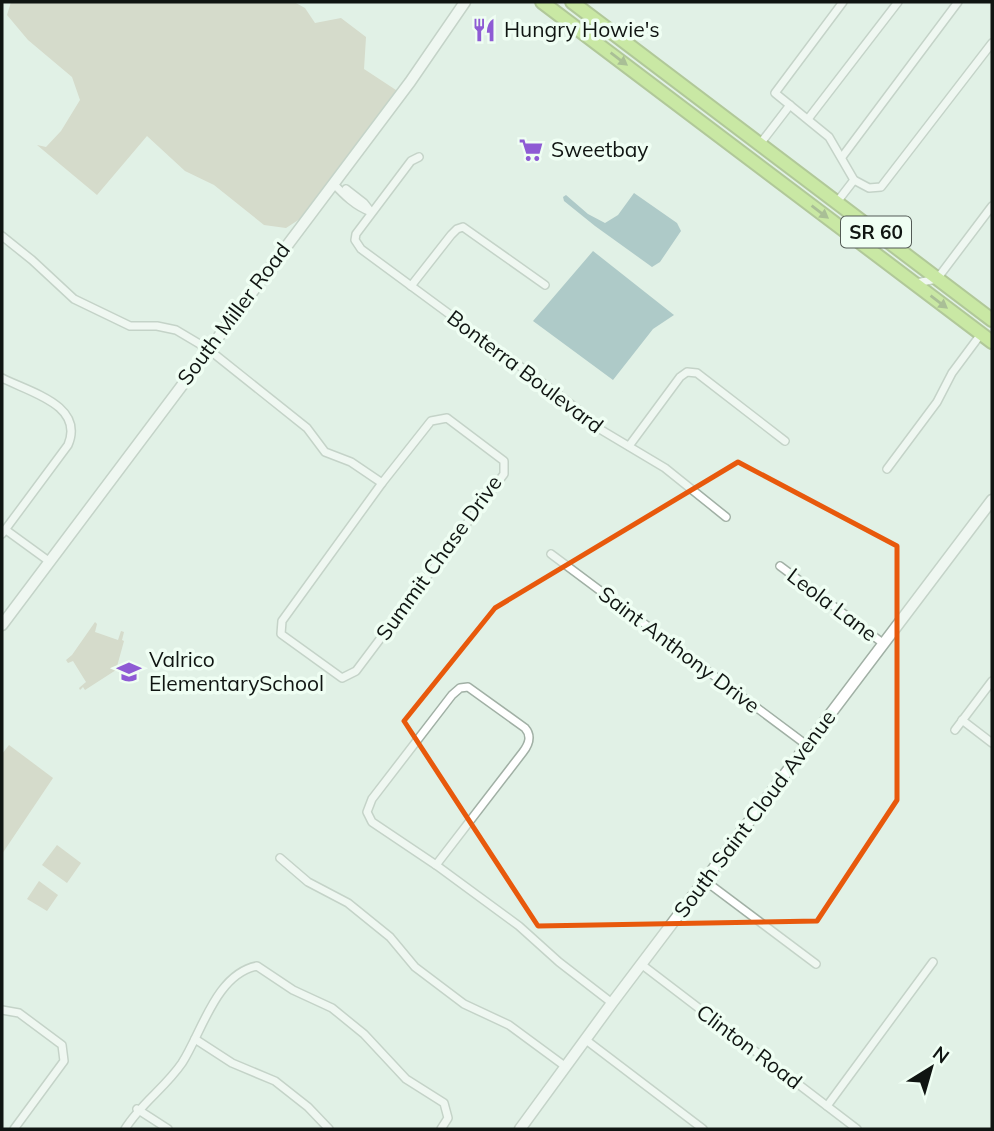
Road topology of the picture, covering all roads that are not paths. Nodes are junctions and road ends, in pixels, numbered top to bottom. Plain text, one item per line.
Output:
1 (465, 2) edge
2 (542, 2) edge
3 (572, 2) edge
4 (843, 2) edge
5 (898, 2) edge
6 (958, 2) edge
7 (992, 43) edge
8 (655, 86) junction
9 (790, 105) junction
10 (808, 119) junction
11 (760, 144) junction
12 (419, 157) dead end
13 (842, 157) junction
14 (751, 159) junction
15 (854, 180) junction
16 (331, 185) junction
17 (837, 202) junction
18 (992, 206) edge
19 (371, 212) junction
20 (853, 215) junction
21 (2, 236) edge
22 (937, 278) junction
23 (915, 284) junction
24 (545, 285) dead end
25 (411, 286) junction
26 (992, 320) edge
27 (987, 338) edge
28 (208, 349) junction
29 (3, 381) edge
30 (785, 441) dead end
31 (629, 446) junction
32 (887, 469) dead end
33 (382, 483) junction
34 (992, 500) edge
35 (726, 517) dead end
36 (4, 532) edge
37 (551, 554) dead end
38 (50, 562) junction
39 (780, 566) dead end
40 (2, 625) edge
41 (884, 644) junction
42 (992, 681) edge
43 (962, 720) junction
44 (955, 730) dead end
45 (992, 743) edge
46 (808, 746) junction
47 (280, 858) dead end
48 (436, 865) junction
49 (704, 880) junction
50 (933, 962) dead end
51 (641, 964) junction
52 (816, 964) dead end
53 (612, 1003) junction
54 (2, 1010) edge
55 (195, 1039) junction
56 (586, 1040) junction
57 (566, 1067) junction
58 (827, 1106) junction
59 (138, 1109) junction
60 (14, 1129) edge
61 (125, 1129) edge
62 (168, 1129) edge
63 (328, 1129) edge
64 (441, 1129) edge
65 (520, 1129) edge
66 (704, 1129) edge
67 (857, 1129) edge

1 - 16 street, South Miller Road
2 -> 8 highway, SR 60
3 - 11 highway, SR 60
4 - 9 street
5 - 10 street
6 - 13 street
7 - 15 street
8 - 11 highway
8 - 14 highway, SR 60
9 - 10 street
9 - 11 street
10 - 13 street
11 - 17 highway, SR 60
12 - 19 street, Bonterra Boulevard
13 - 15 street
14 - 20 highway
14 -> 23 highway, SR 60
15 - 17 street
16 - 19 street
16 - 19 street
16 - 28 street, South Miller Road
17 - 20 highway, SR 60
18 - 22 street
19 - 25 street, Bonterra Boulevard
20 - 22 highway, SR 60
21 - 28 street
22 - 23 street
22 - 26 highway, SR 60
23 -> 27 highway, SR 60
24 - 25 street
25 - 31 street, Bonterra Boulevard
27 - 32 street
28 - 33 street
28 - 38 street, South Miller Road
29 - 36 street
30 - 31 street
31 - 35 street, Bonterra Boulevard
33 - 33 street, Summit Chase Drive
34 - 41 street, South Saint Cloud Avenue
36 - 38 street
37 - 46 street, Saint Anthony Drive
38 - 40 street, South Miller Road
39 - 41 street, Leola Lane
41 - 46 street, South Saint Cloud Avenue
42 - 43 street
43 - 44 street
43 - 45 street
46 - 49 street, South Saint Cloud Avenue
47 - 57 street
48 - 48 street
48 - 53 street
49 - 51 street, South Saint Cloud Avenue
49 - 52 street
50 - 58 street
51 - 53 street, South Saint Cloud Avenue
51 - 58 street, Clinton Road
53 - 56 street, South Saint Cloud Avenue
54 - 60 street
55 - 59 street
55 - 63 street
55 - 64 street
56 - 57 street, South Saint Cloud Avenue
56 - 66 street
57 - 65 street, South Saint Cloud Avenue
58 - 67 street, Clinton Road
59 - 61 street
59 - 62 street

